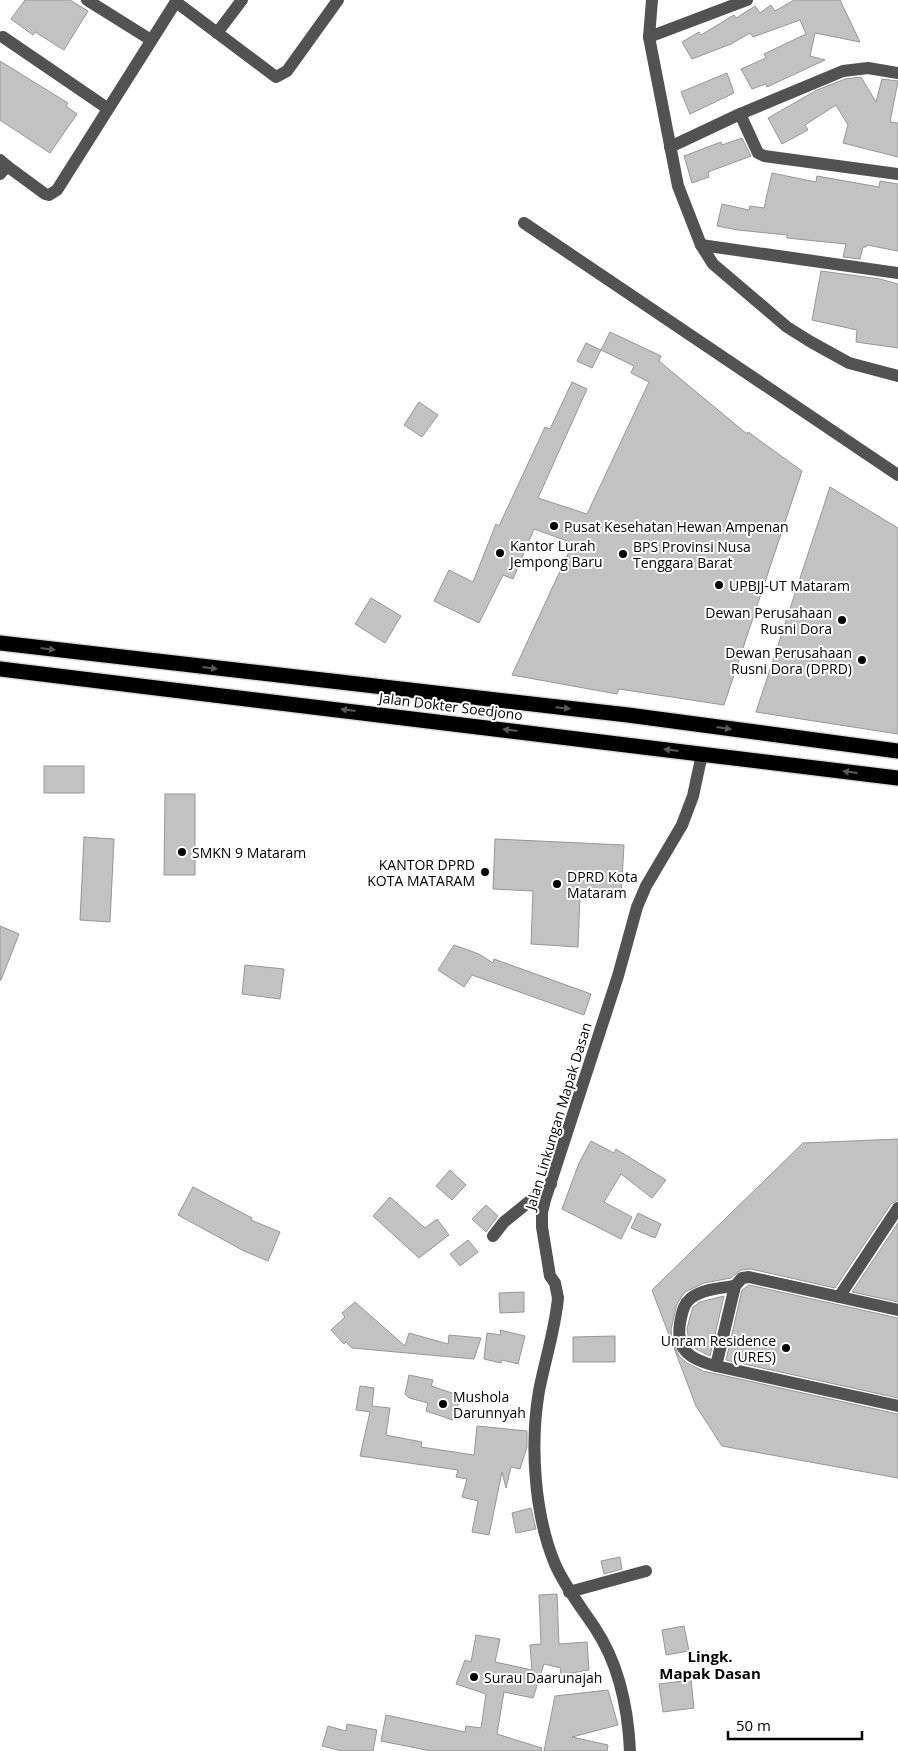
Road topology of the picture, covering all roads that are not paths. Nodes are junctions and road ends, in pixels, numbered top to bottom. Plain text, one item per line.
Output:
1 (87, 0) edge
2 (242, 0) edge
3 (338, 0) edge
4 (652, 0) edge
5 (747, 0) edge
6 (177, 1) edge
7 (217, 33) junction
8 (3, 37) dead end
9 (649, 37) junction
10 (151, 40) junction
11 (898, 73) edge
12 (107, 108) junction
13 (740, 114) junction
14 (670, 147) junction
15 (2, 167) edge
16 (898, 174) edge
17 (524, 223) dead end
18 (701, 245) junction
19 (898, 273) edge
20 (898, 376) edge
21 (898, 475) edge
22 (0, 643) edge
23 (0, 669) edge
24 (898, 751) edge
25 (702, 754) junction
26 (898, 778) edge
27 (551, 1184) junction
28 (898, 1208) edge
29 (893, 1224) edge
30 (493, 1236) dead end
31 (735, 1286) junction
32 (840, 1297) junction
33 (898, 1310) edge
34 (716, 1366) junction
35 (898, 1406) edge
36 (646, 1571) dead end
37 (569, 1592) junction
38 (630, 1751) edge

1 - 10 street
2 - 7 street
3 - 7 street
4 - 9 street
5 - 9 street
6 - 7 street
6 - 10 street
8 - 12 street
9 - 14 street
10 - 12 street
11 - 13 street
12 - 15 street
13 - 14 street
13 - 16 street
14 - 18 street
17 - 21 street
18 - 19 street
18 - 20 street
22 -> 24 highway, Jalan Dokter Soedjono
25 -> 23 highway, Jalan Dokter Soedjono
26 -> 25 highway, Jalan Dokter Soedjono
25 - 27 street, Jalan Linkungan Mapak Dasan
27 - 30 street
27 - 37 street, Jalan Linkungan Mapak Dasan
28 - 29 street
29 - 32 street
31 - 32 street
31 - 34 street
31 - 34 street
32 - 33 street
34 - 35 street
36 - 37 street
37 - 38 street, Jalan Linkungan Mapak Dasan

